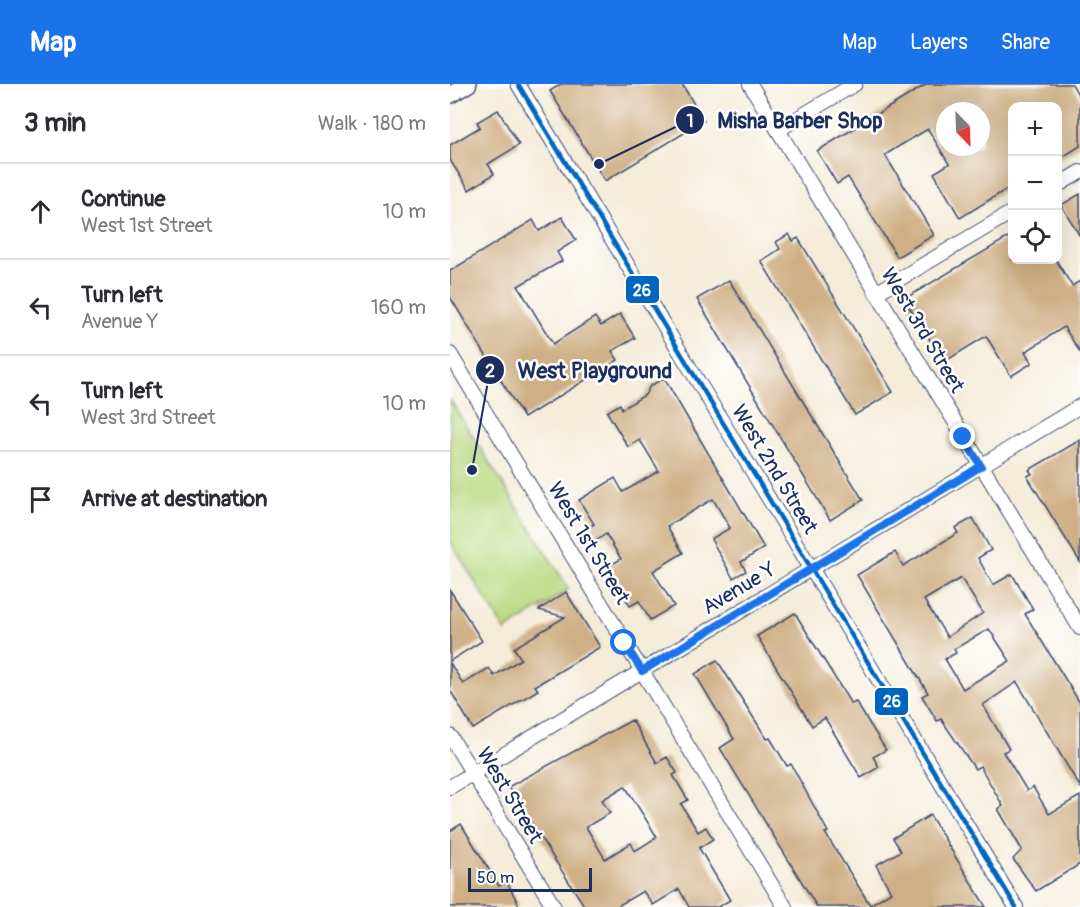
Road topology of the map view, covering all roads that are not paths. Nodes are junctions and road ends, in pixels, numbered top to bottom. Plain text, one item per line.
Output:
1 (468, 84) edge
2 (518, 84) edge
3 (750, 84) edge
4 (855, 84) edge
5 (450, 95) edge
6 (778, 130) junction
7 (1080, 172) edge
8 (1062, 183) edge
9 (1008, 214) edge
10 (876, 293) junction
11 (450, 354) edge
12 (1080, 406) edge
13 (981, 466) junction
14 (811, 569) junction
15 (1080, 628) edge
16 (642, 671) junction
17 (450, 736) edge
18 (473, 774) junction
19 (450, 787) edge
20 (554, 907) edge
21 (785, 907) edge
22 (1016, 907) edge

1 - 5 street
2 - 14 street, West 2nd Street
3 - 6 street, West 3rd Street
4 - 6 street
6 - 10 street, West 3rd Street
7 - 8 street
9 - 10 street
10 - 13 street, West 3rd Street
11 - 16 street, West 1st Street
12 - 13 street, Avenue Y
13 - 14 street, Avenue Y
13 - 15 street, West 3rd Street
14 - 16 street, Avenue Y
14 - 22 street, West 2nd Street
16 - 18 street, Avenue Y
16 - 21 street, West 1st Street
17 - 18 street, West Street
18 - 19 street, Avenue Y
18 - 20 street, West Street

